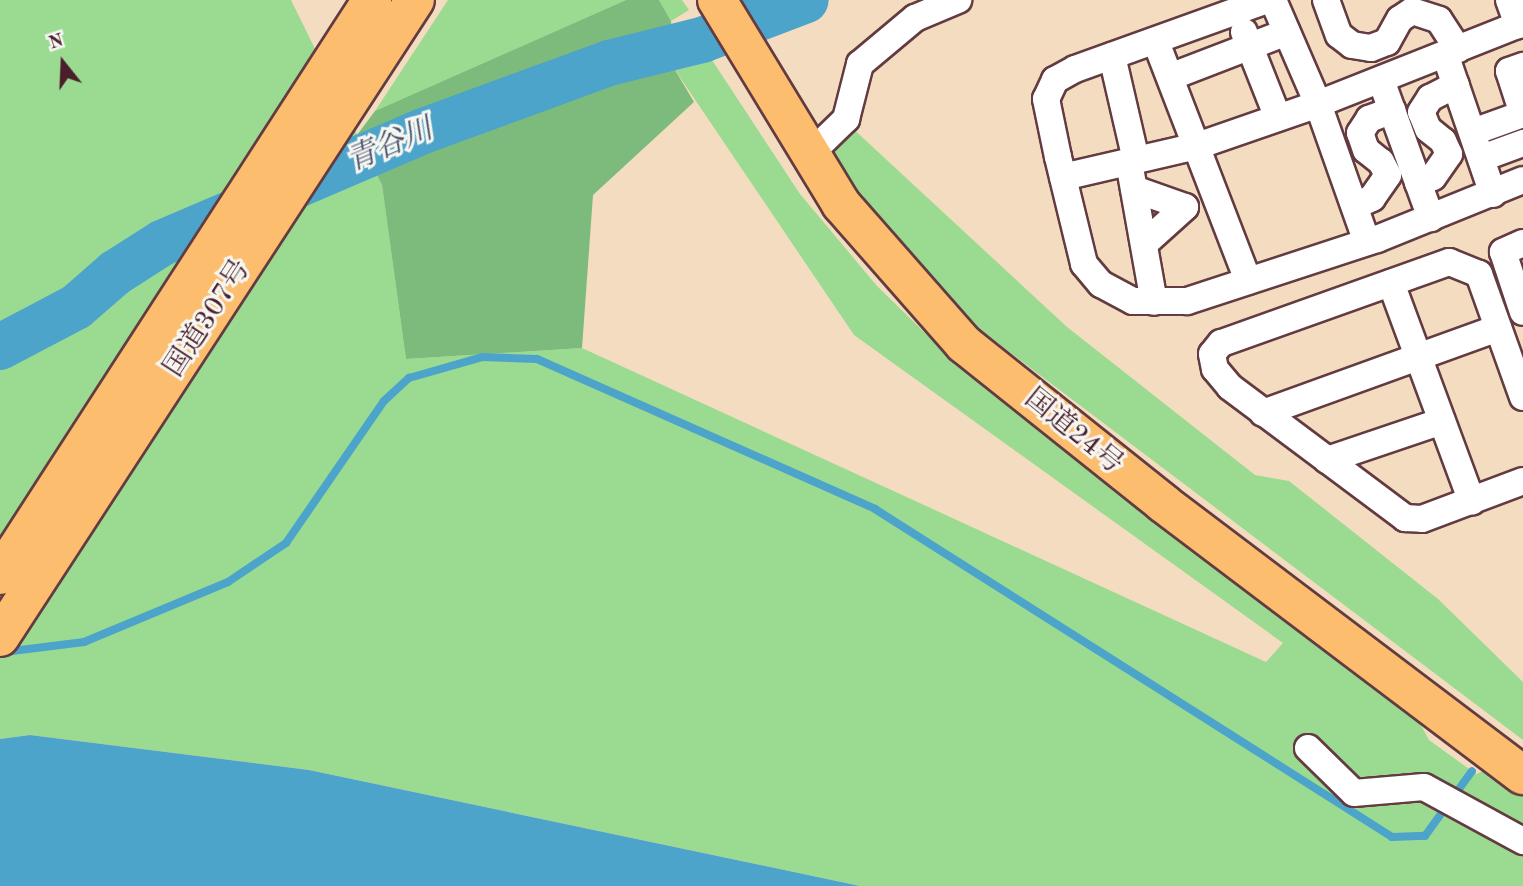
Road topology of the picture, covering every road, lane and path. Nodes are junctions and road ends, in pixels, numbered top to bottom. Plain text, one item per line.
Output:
1 (372, 0) edge
2 (415, 0) edge
3 (717, 0) edge
4 (958, 0) edge
5 (1267, 0) edge
6 (1273, 0) edge
7 (1326, 0) edge
8 (1509, 0) edge
9 (1235, 13) junction
10 (1521, 24) edge
11 (1287, 32) junction
12 (1156, 41) junction
13 (1251, 46) junction
14 (1451, 51) junction
15 (1112, 56) junction
16 (1523, 66) edge
17 (1170, 76) junction
18 (1381, 80) junction
19 (1456, 85) junction
20 (1318, 104) junction
21 (1392, 110) junction
22 (1278, 118) junction
23 (1473, 132) junction
24 (1523, 143) edge
25 (1197, 146) junction
26 (809, 155) junction
27 (1482, 158) junction
28 (1132, 161) junction
29 (1063, 177) junction
30 (1523, 180) edge
31 (1418, 183) junction
32 (1134, 189) junction
33 (1493, 194) junction
34 (1355, 206) junction
35 (1431, 218) junction
36 (1367, 242) junction
37 (1523, 243) edge
38 (1144, 244) junction
39 (1248, 281) junction
40 (1391, 283) junction
41 (1154, 302) junction
42 (1521, 302) edge
43 (1498, 328) junction
44 (1419, 356) junction
45 (1523, 397) edge
46 (1264, 412) junction
47 (1441, 421) junction
48 (1327, 460) junction
49 (1523, 481) edge
50 (1472, 502) junction
51 (0, 575) edge
52 (0, 638) edge
53 (1308, 748) dead end
54 (1523, 775) edge
55 (1523, 841) edge

1 - 51 highway, 国道307号
2 - 52 highway, 国道307号
3 - 26 highway, 国道24号
4 - 26 street
5 - 9 street
6 - 11 street
7 - 14 street
8 - 10 street
9 - 12 street
9 - 13 street
10 - 14 street
11 - 13 street
11 - 20 street
12 - 15 street
12 - 17 street
13 - 17 street
13 - 22 street
14 - 18 street
14 - 19 street
15 - 28 street
15 - 29 street
16 - 23 street
17 - 25 street
18 - 20 street
18 - 21 street
19 - 23 street
19 - 31 street
20 - 22 street
20 - 34 street
21 - 31 street
21 - 34 street
22 - 25 street
23 - 27 street
24 - 27 street
25 - 28 street
25 - 39 street
26 - 54 highway, 国道24号
27 - 33 street
28 - 29 street
28 - 32 street
29 - 41 street
30 - 33 street
31 - 35 street
32 - 38 street
32 - 38 street
33 - 35 street
34 - 36 street
35 - 36 street
36 - 39 street
37 - 42 street
38 - 41 street
39 - 41 street
40 - 43 street
40 - 44 street
40 - 46 street
43 - 44 street
43 - 45 street
44 - 46 street
44 - 47 street
46 - 48 street
47 - 48 street
47 - 50 street
48 - 50 street
49 - 50 street
53 - 55 street

